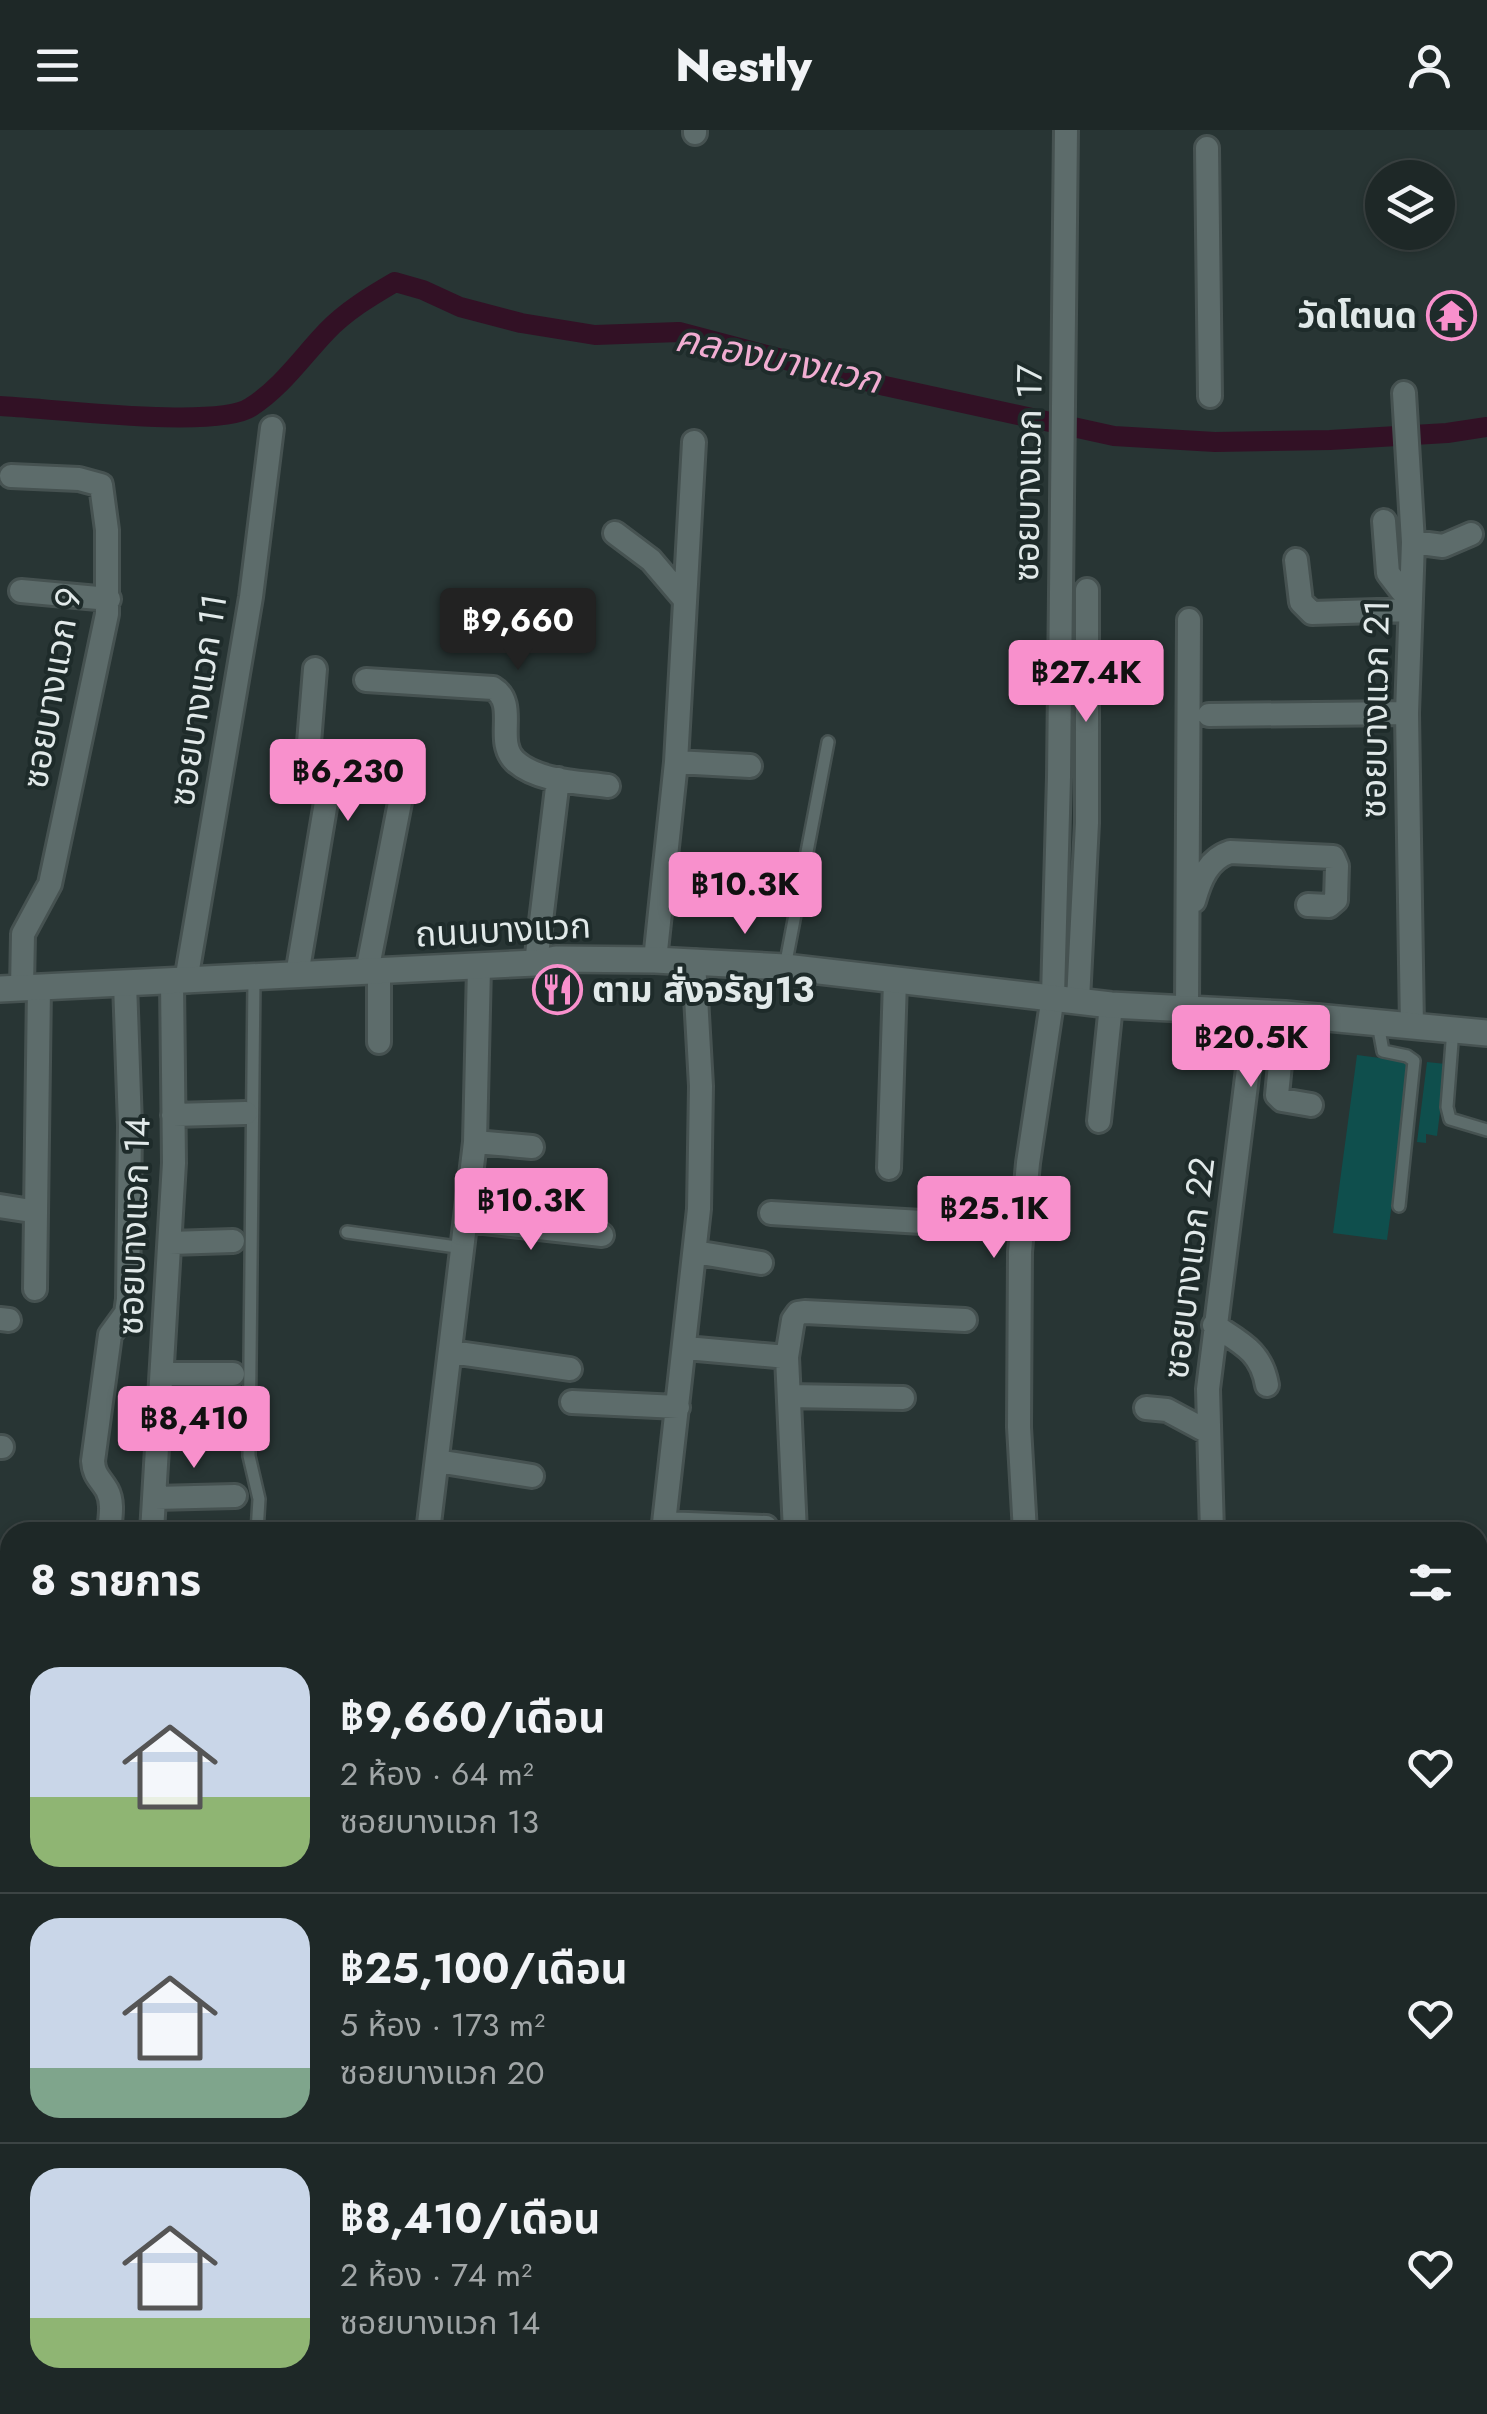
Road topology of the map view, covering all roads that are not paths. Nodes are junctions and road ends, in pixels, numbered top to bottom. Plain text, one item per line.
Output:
1 (1066, 130) edge
2 (1208, 148) dead end
3 (1404, 393) dead end
4 (1210, 396) dead end
5 (272, 428) dead end
6 (694, 442) dead end
7 (11, 476) dead end
8 (1384, 521) dead end
9 (614, 533) dead end
10 (1471, 534) dead end
11 (1413, 542) junction
12 (1296, 560) dead end
13 (1087, 590) dead end
14 (22, 591) dead end
15 (1411, 599) junction
16 (109, 600) junction
17 (685, 600) junction
18 (1189, 620) dead end
19 (315, 669) dead end
20 (366, 680) dead end
21 (1210, 714) dead end
22 (1407, 714) junction
23 (828, 742) dead end
24 (408, 756) dead end
25 (676, 762) junction
26 (750, 766) dead end
27 (558, 779) junction
28 (608, 786) dead end
29 (1308, 904) dead end
30 (1189, 919) junction
31 (656, 960) junction
32 (694, 962) junction
33 (536, 963) junction
34 (479, 967) junction
35 (785, 967) junction
36 (373, 972) junction
37 (297, 975) junction
38 (254, 979) junction
39 (179, 981) junction
40 (895, 981) junction
41 (125, 982) junction
42 (20, 988) edge
43 (1065, 998) junction
44 (1111, 1004) junction
45 (1187, 1009) junction
46 (1255, 1013) junction
47 (1285, 1014) junction
48 (1378, 1024) junction
49 (1412, 1026) junction
50 (1453, 1030) junction
51 (1487, 1033) edge
52 (379, 1042) dead end
53 (1311, 1105) dead end
54 (246, 1113) dead end
55 (174, 1115) junction
56 (1099, 1121) dead end
57 (1487, 1130) edge
58 (475, 1142) junction
59 (532, 1147) dead end
60 (889, 1168) dead end
61 (0, 1206) edge
62 (1398, 1206) dead end
63 (25, 1210) dead end
64 (771, 1213) dead end
65 (466, 1220) junction
66 (1021, 1228) junction
67 (347, 1232) dead end
68 (602, 1235) dead end
69 (233, 1241) dead end
70 (170, 1243) junction
71 (464, 1248) junction
72 (695, 1252) junction
73 (761, 1264) dead end
74 (35, 1290) dead end
75 (965, 1320) dead end
76 (1214, 1325) junction
77 (686, 1348) junction
78 (451, 1352) junction
79 (787, 1357) junction
80 (570, 1369) dead end
81 (163, 1374) junction
82 (233, 1374) dead end
83 (1266, 1385) dead end
84 (789, 1396) junction
85 (903, 1398) dead end
86 (572, 1402) dead end
87 (678, 1407) junction
88 (1146, 1408) dead end
89 (1208, 1432) junction
90 (437, 1461) junction
91 (532, 1476) dead end
92 (235, 1496) dead end
93 (155, 1498) junction
94 (109, 1522) edge
95 (153, 1522) edge
96 (258, 1522) edge
97 (429, 1522) edge
98 (664, 1522) edge
99 (795, 1522) edge
100 (1024, 1522) edge
101 (1212, 1522) edge

1 - 43 street, ซอยบางแวก 17
2 - 4 street
3 - 11 street, ซอยบางแวก 21
5 - 39 street, ซอยบางแวก 11
6 - 17 street
7 - 16 street, ซอยบางแวก 9
8 - 15 street
9 - 17 street
10 - 11 street
11 - 15 street, ซอยบางแวก 21
12 - 15 street
13 - 43 street
14 - 16 street
15 - 22 street, ซอยบางแวก 21
16 - 42 street, ซอยบางแวก 9
17 - 25 street
18 - 30 street
19 - 37 street
20 - 27 street
21 - 22 street
22 - 49 street, ซอยบางแวก 21
23 - 35 lane
24 - 36 street
25 - 26 street
25 - 31 street
27 - 28 street
27 - 33 street
29 - 30 street
30 - 45 street
31 - 32 main road, ถนนบางแวก
31 - 33 main road, ถนนบางแวก
32 - 35 main road, ถนนบางแวก
32 - 72 street
33 - 34 main road, ถนนบางแวก
34 - 36 main road, ถนนบางแวก
34 - 58 street
35 - 40 main road, ถนนบางแวก
36 - 37 main road, ถนนบางแวก
36 - 52 street
37 - 38 main road, ถนนบางแวก
38 - 39 main road, ถนนบางแวก
38 - 96 lane
39 - 41 main road, ถนนบางแวก
39 - 55 street, ซอยบางแวก 14
40 - 43 main road, ถนนบางแวก
40 - 60 street
41 - 42 main road, ถนนบางแวก
41 - 94 street
42 - 74 street, ซอยบางแวก 9
43 - 44 main road, ถนนบางแวก
43 - 66 street
44 - 45 main road, ถนนบางแวก
44 - 56 street
45 - 46 main road, ถนนบางแวก
46 - 47 main road, ถนนบางแวก
46 - 76 street, ซอยบางแวก 22
47 - 48 main road, ถนนบางแวก
47 - 53 street
48 - 49 main road, ถนนบางแวก
48 - 62 lane
49 - 50 main road, ถนนบางแวก
50 - 51 main road, ถนนบางแวก
50 - 57 lane
54 - 55 street
55 - 70 street, ซอยบางแวก 14
58 - 59 street
58 - 65 street
61 - 63 street
64 - 66 street
65 - 68 street
65 - 71 street
66 - 100 street
67 - 71 lane
69 - 70 street
70 - 81 street, ซอยบางแวก 14
71 - 78 street
72 - 73 street
72 - 77 street
75 - 79 street
76 - 83 street
76 - 89 street, ซอยบางแวก 22
77 - 79 street
77 - 87 street
78 - 80 street
78 - 90 street
79 - 84 street
81 - 82 street
81 - 93 street, ซอยบางแวก 14
84 - 85 street
84 - 99 street
86 - 87 street
87 - 98 street
88 - 89 street
89 - 101 street, ซอยบางแวก 22
90 - 91 street
90 - 97 street
92 - 93 street
93 - 95 street, ซอยบางแวก 14

